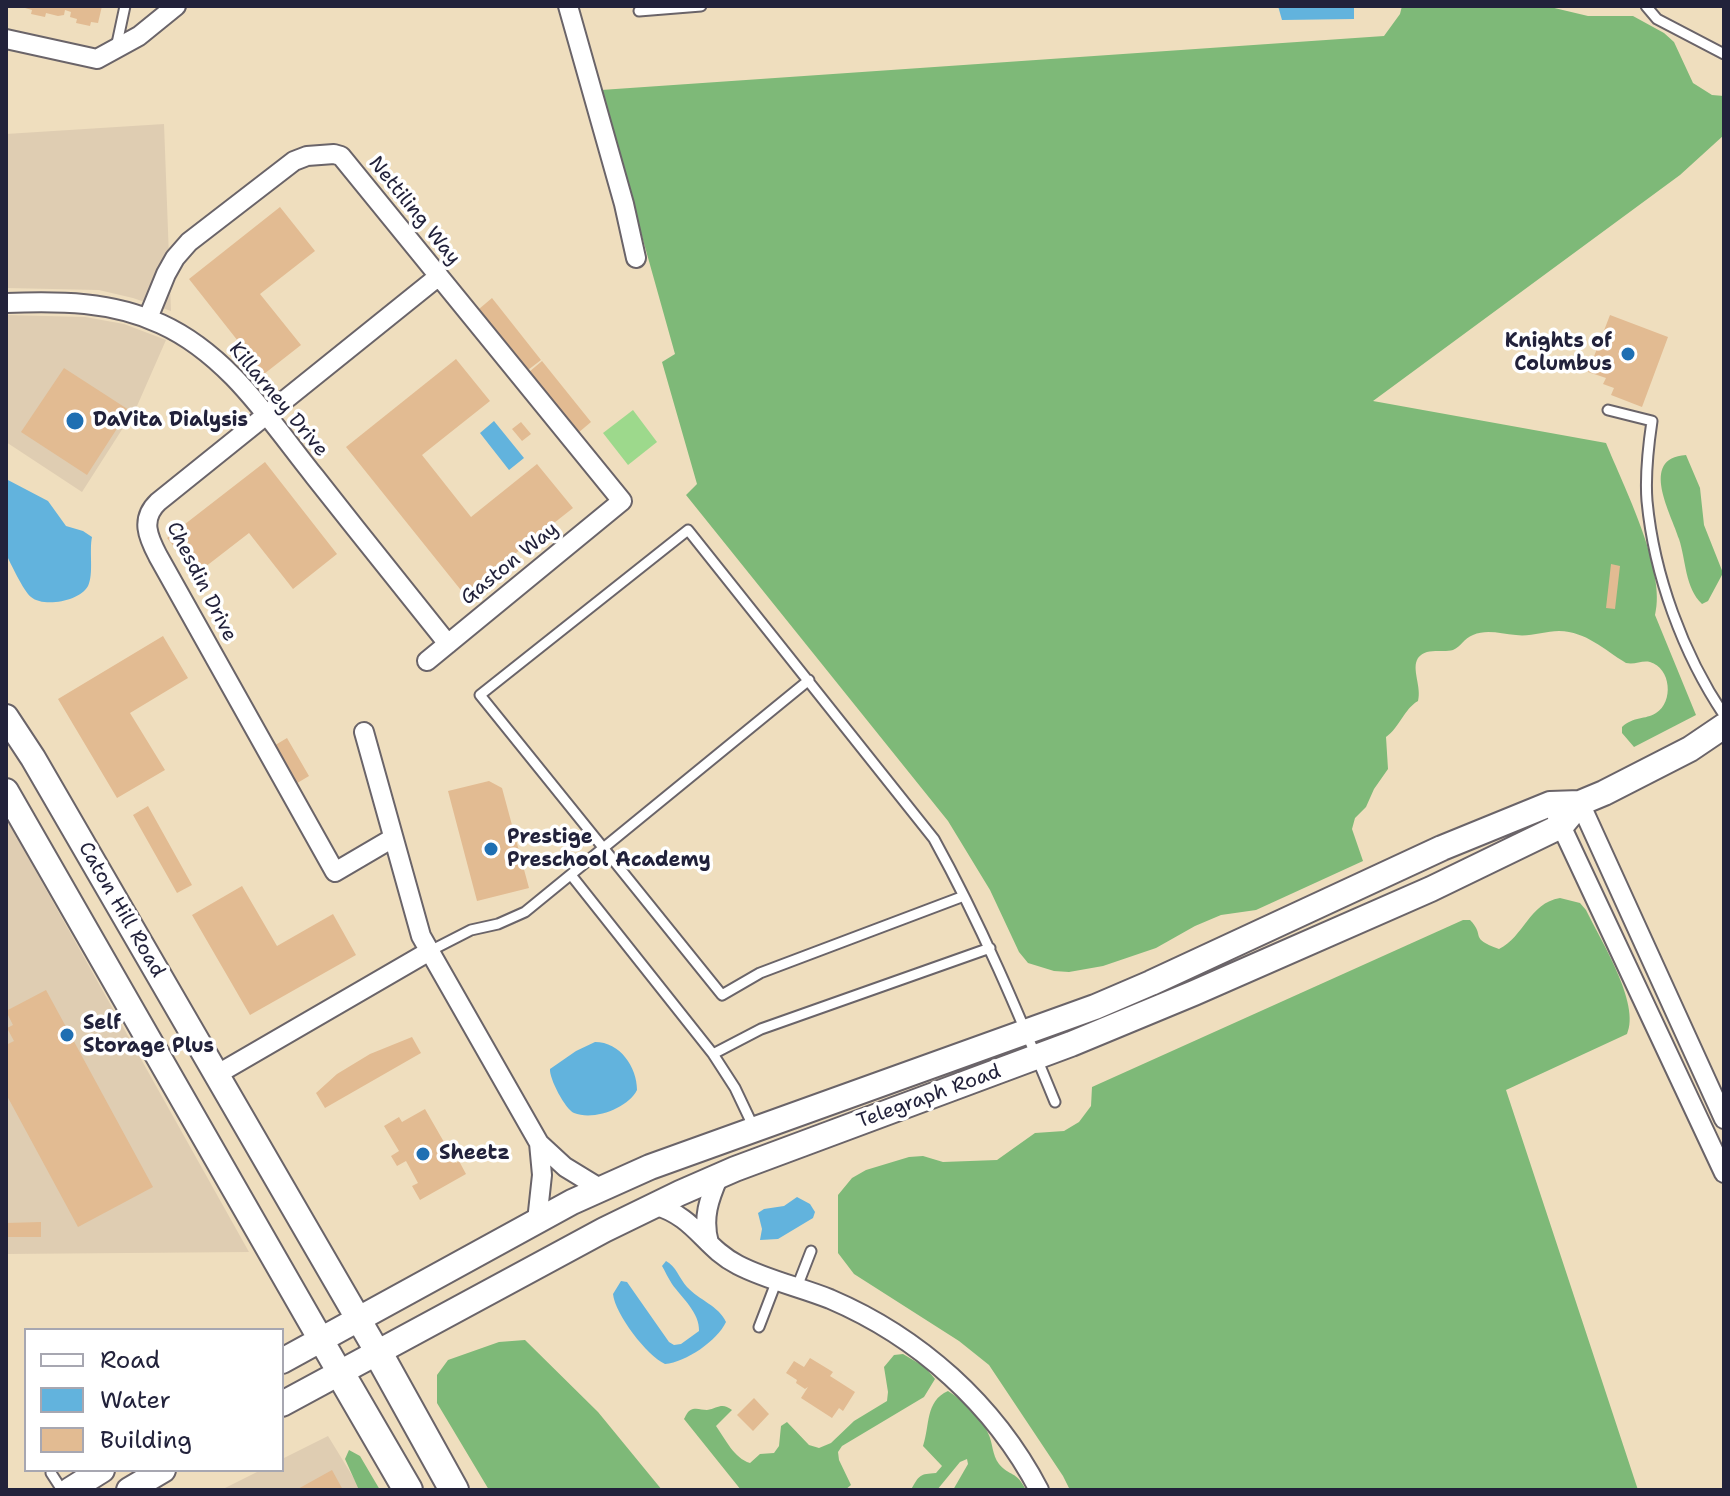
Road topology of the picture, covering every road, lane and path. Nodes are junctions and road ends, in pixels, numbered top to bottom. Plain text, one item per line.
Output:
1 (125, 6) edge
2 (176, 6) edge
3 (568, 6) edge
4 (701, 6) edge
5 (1646, 6) edge
6 (639, 11) dead end
7 (6, 39) edge
8 (116, 48) junction
9 (1724, 54) edge
10 (636, 258) dead end
11 (439, 276) junction
12 (6, 303) edge
13 (148, 318) junction
14 (1608, 410) dead end
15 (266, 416) junction
16 (622, 501) joint
17 (448, 644) junction
18 (427, 661) dead end
19 (809, 680) junction
20 (1724, 715) edge
21 (6, 717) edge
22 (1724, 726) edge
23 (364, 732) dead end
24 (6, 791) edge
25 (1580, 803) junction
26 (1556, 815) junction
27 (393, 838) junction
28 (602, 849) junction
29 (571, 875) junction
30 (964, 896) junction
31 (990, 948) junction
32 (1646, 949) junction
33 (428, 952) junction
34 (1624, 960) junction
35 (1026, 1032) junction
36 (1685, 1035) junction
37 (1664, 1044) junction
38 (713, 1054) junction
39 (1037, 1057) junction
40 (216, 1075) junction
41 (1055, 1102) dead end
42 (1724, 1119) edge
43 (754, 1128) junction
44 (539, 1143) junction
45 (766, 1157) junction
46 (1724, 1173) edge
47 (719, 1176) junction
48 (601, 1189) junction
49 (654, 1205) junction
50 (537, 1221) junction
51 (709, 1243) junction
52 (811, 1251) dead end
53 (777, 1280) junction
54 (797, 1287) junction
55 (359, 1319) junction
56 (759, 1327) dead end
57 (322, 1339) junction
58 (378, 1353) junction
59 (284, 1360) edge
60 (340, 1373) junction
61 (284, 1403) edge
62 (99, 1472) edge
63 (160, 1472) edge
64 (51, 1473) dead end
65 (62, 1490) edge
66 (70, 1490) edge
67 (129, 1490) edge
68 (408, 1490) edge
69 (454, 1490) edge
70 (1039, 1490) edge

1 - 8 lane
2 - 8 street
3 - 10 street
4 - 6 lane
5 - 9 lane
7 - 8 street
11 - 13 street, Nettiling Way
11 - 15 street, Chesdin Drive
11 - 16 street, Nettiling Way
12 - 13 street, Killarney Drive
13 - 15 street, Killarney Drive
14 - 20 lane
15 - 17 street, Killarney Drive
15 - 27 street, Chesdin Drive
16 - 17 street, Gaston Way
17 - 18 street, Gaston Way
19 - 28 lane
19 - 28 lane
19 - 30 lane
21 - 40 main road, Caton Hill Road
22 - 25 main road, Telegraph Road
23 - 27 street
24 - 57 main road, Caton Hill Road
25 - 26 main road, Telegraph Road
25 - 32 street
26 - 34 street
26 - 35 main road, Telegraph Road
26 - 39 main road, Telegraph Road
27 - 33 street
28 - 29 lane
28 - 30 lane
29 - 33 lane
29 - 38 lane
30 - 31 lane
31 - 35 lane
31 - 38 lane
32 - 34 lane
32 - 36 street
33 - 40 street
33 - 44 street
34 - 37 street
35 - 39 lane
35 - 43 main road, Telegraph Road
36 - 37 lane
36 - 42 street
37 - 46 street
38 - 43 lane
39 - 41 lane
39 - 45 main road, Telegraph Road
40 - 55 main road, Caton Hill Road
43 - 45 main road
43 - 48 main road, Telegraph Road
44 - 48 street
44 - 50 street
45 - 47 main road, Telegraph Road
47 - 49 main road, Telegraph Road
47 - 51 street
48 - 50 main road, Telegraph Road
49 - 51 street
49 - 58 main road, Telegraph Road
50 - 55 main road, Telegraph Road
51 - 53 street
52 - 54 lane
53 - 54 street
53 - 56 lane
54 - 70 street
55 - 57 main road, Telegraph Road
55 - 58 main road, Caton Hill Road
57 - 59 main road, Telegraph Road
57 - 60 main road, Caton Hill Road
58 - 60 main road, Telegraph Road
58 - 69 highway
60 - 61 main road, Telegraph Road
60 - 68 highway
62 - 66 main road
63 - 67 main road
64 - 65 lane

